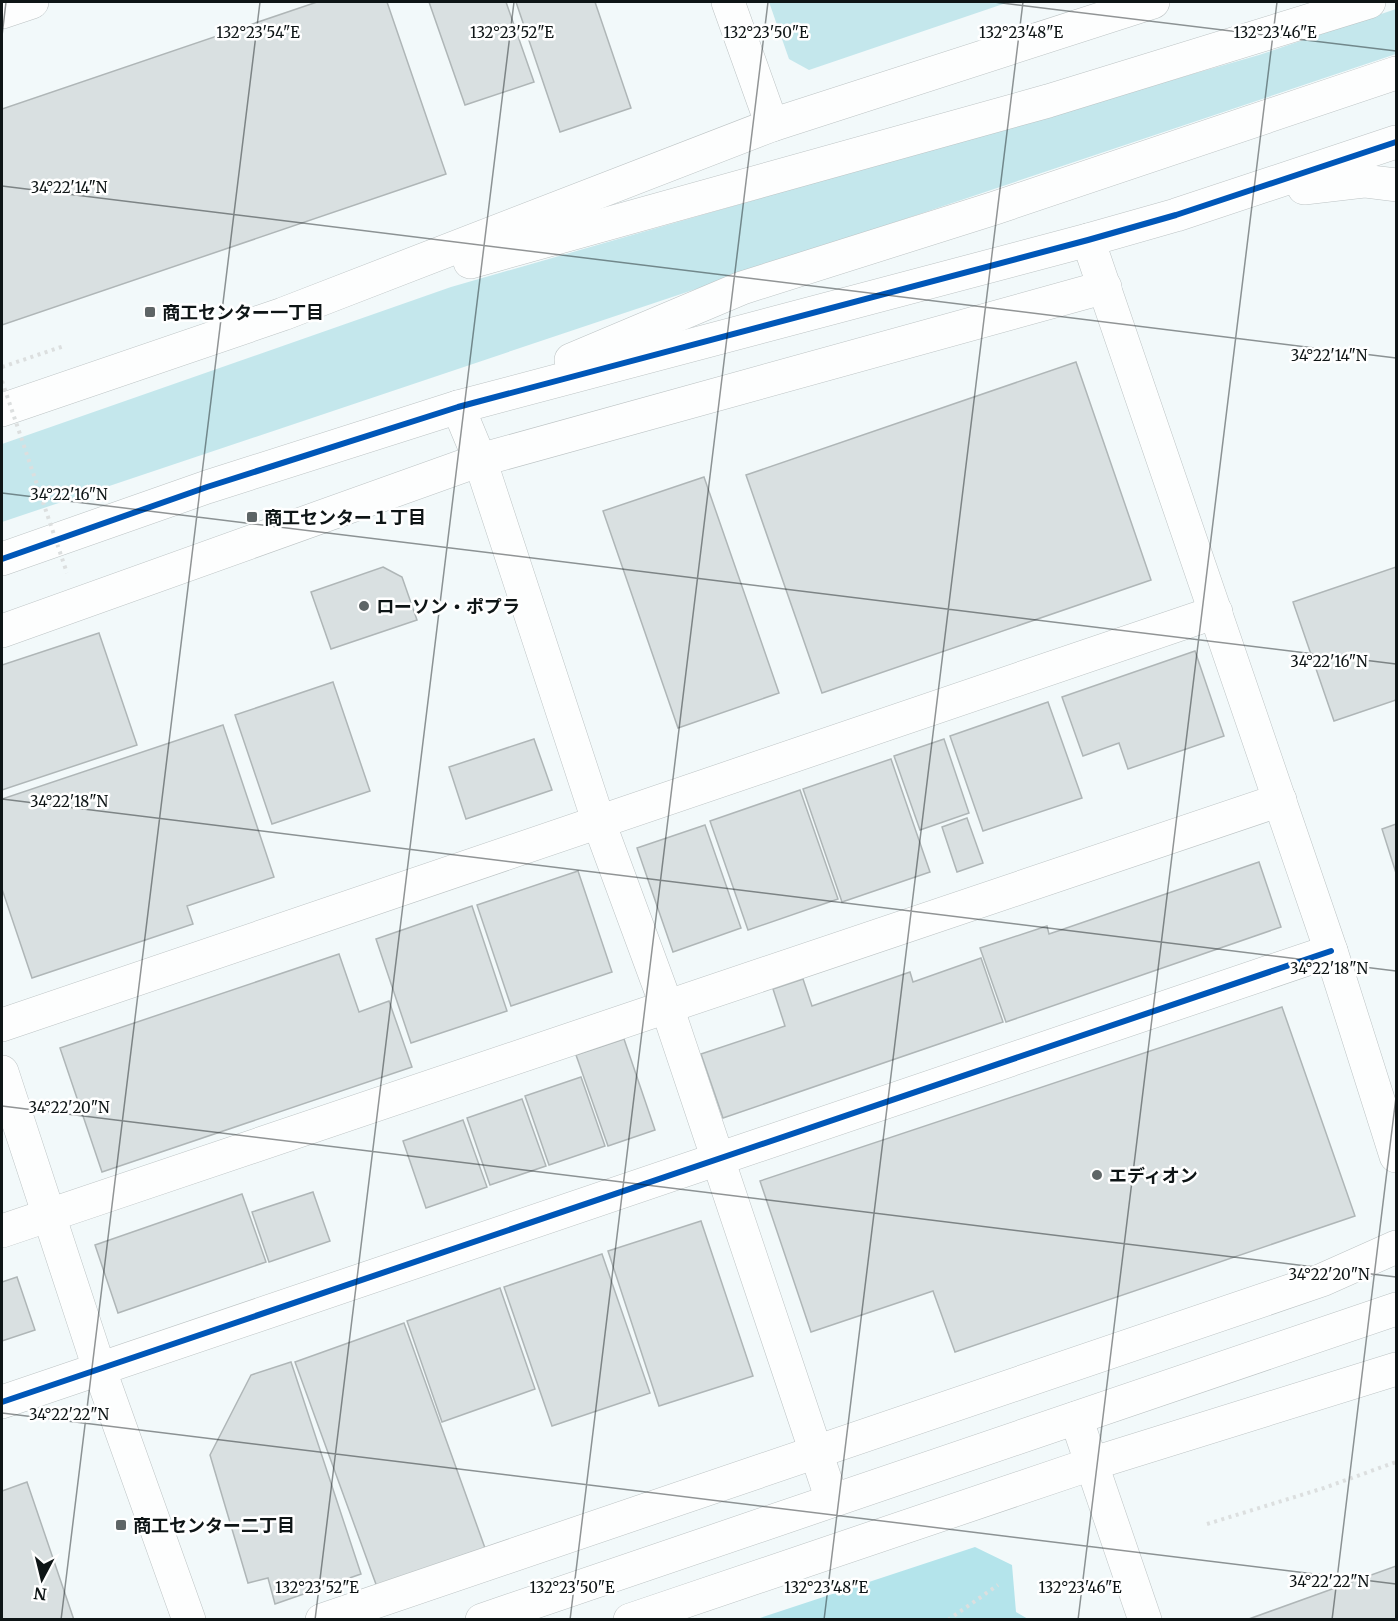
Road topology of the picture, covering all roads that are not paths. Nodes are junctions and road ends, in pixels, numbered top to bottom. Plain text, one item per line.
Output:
1 (32, 2) edge
2 (728, 2) edge
3 (1153, 2) edge
4 (1369, 2) edge
5 (2, 12) edge
6 (1396, 73) edge
7 (772, 125) junction
8 (1396, 142) edge
9 (1396, 185) edge
10 (1176, 215) junction
11 (1088, 240) junction
12 (1105, 287) junction
13 (283, 314) junction
14 (458, 407) junction
15 (2, 410) edge
16 (480, 460) junction
17 (2, 559) edge
18 (1216, 612) junction
19 (2, 631) edge
20 (1280, 800) junction
21 (598, 820) junction
22 (1331, 951) junction
23 (667, 1007) junction
24 (2, 1026) edge
25 (2, 1072) edge
26 (1396, 1156) edge
27 (716, 1157) junction
28 (48, 1215) junction
29 (2, 1231) edge
30 (1396, 1247) edge
31 (1396, 1309) edge
32 (99, 1368) junction
33 (1396, 1369) edge
34 (2, 1402) edge
35 (1076, 1418) junction
36 (814, 1452) junction
37 (1091, 1464) junction
38 (832, 1500) junction
39 (189, 1620) edge
40 (322, 1620) edge
41 (482, 1620) edge
42 (630, 1620) edge
43 (1145, 1620) edge

1 - 5 street
2 - 7 street
3 - 7 street
4 - 13 street
6 - 14 street
7 - 13 street
8 - 10 street
9 - 10 street
10 - 11 street
11 - 12 street
11 - 14 street
12 - 16 street
12 - 18 street
13 - 15 street
14 - 16 street
14 - 17 street
16 - 19 street
16 - 21 street
18 - 20 street
18 - 21 street
20 - 22 street
20 - 23 street
21 - 23 street
21 - 24 street
22 - 26 street
22 - 27 street
23 - 27 street
23 - 28 street
25 - 28 street
27 - 32 street
27 - 36 street
28 - 29 street
28 - 32 street
30 - 36 street
31 - 35 street
32 - 34 street
32 - 39 street
33 - 37 street
35 - 37 street
35 - 38 street
36 - 38 street
36 - 40 street
37 - 42 street
37 - 43 street
38 - 41 street

